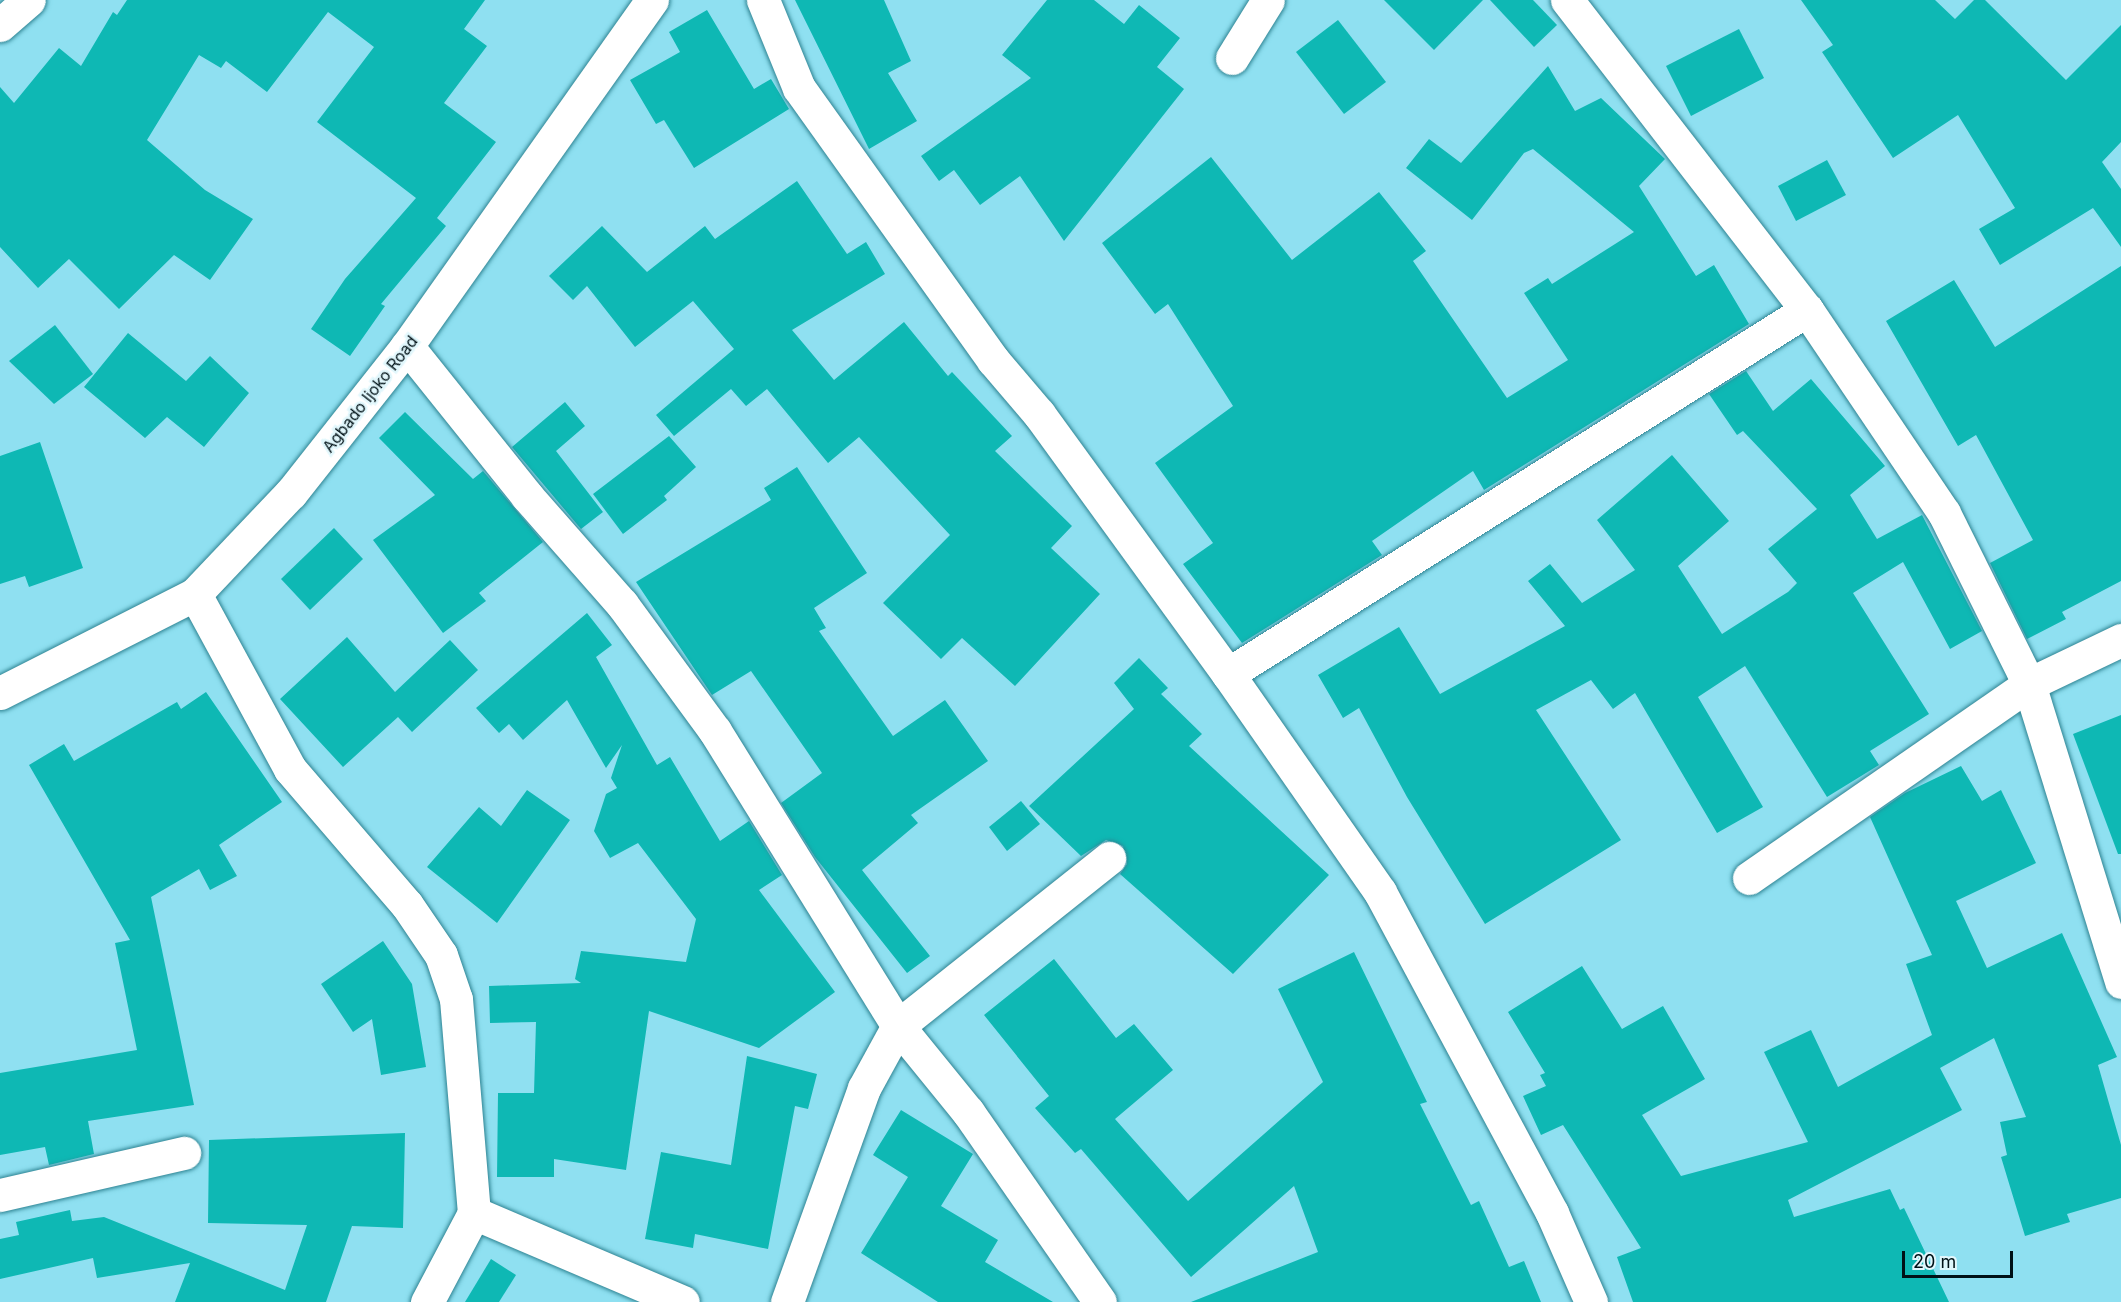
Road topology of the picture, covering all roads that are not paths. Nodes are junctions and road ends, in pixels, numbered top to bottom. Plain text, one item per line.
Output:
1 (29, 0) edge
2 (652, 0) edge
3 (763, 0) edge
4 (1268, 0) edge
5 (1567, 0) edge
6 (0, 25) edge
7 (1232, 58) dead end
8 (1807, 310) junction
9 (407, 346) junction
10 (195, 594) junction
11 (2121, 640) edge
12 (1228, 674) junction
13 (2030, 684) junction
14 (0, 693) edge
15 (1109, 858) dead end
16 (1749, 878) dead end
17 (2121, 982) edge
18 (898, 1026) junction
19 (184, 1153) dead end
20 (0, 1196) edge
21 (474, 1213) junction
22 (428, 1302) edge
23 (683, 1302) edge
24 (787, 1302) edge
25 (1100, 1302) edge
26 (1591, 1302) edge

1 - 6 street
2 - 9 street, Agbado Ijoko Road
3 - 12 street
4 - 7 street
5 - 8 street
8 - 12 street
8 - 13 street
9 - 10 street, Agbado Ijoko Road
9 - 18 street
10 - 14 street, Agbado Ijoko Road
10 - 21 street
11 - 13 street
12 - 26 street
13 - 16 street
13 - 17 street
15 - 18 street
18 - 24 street
18 - 25 street
19 - 20 street
21 - 22 street
21 - 23 street

